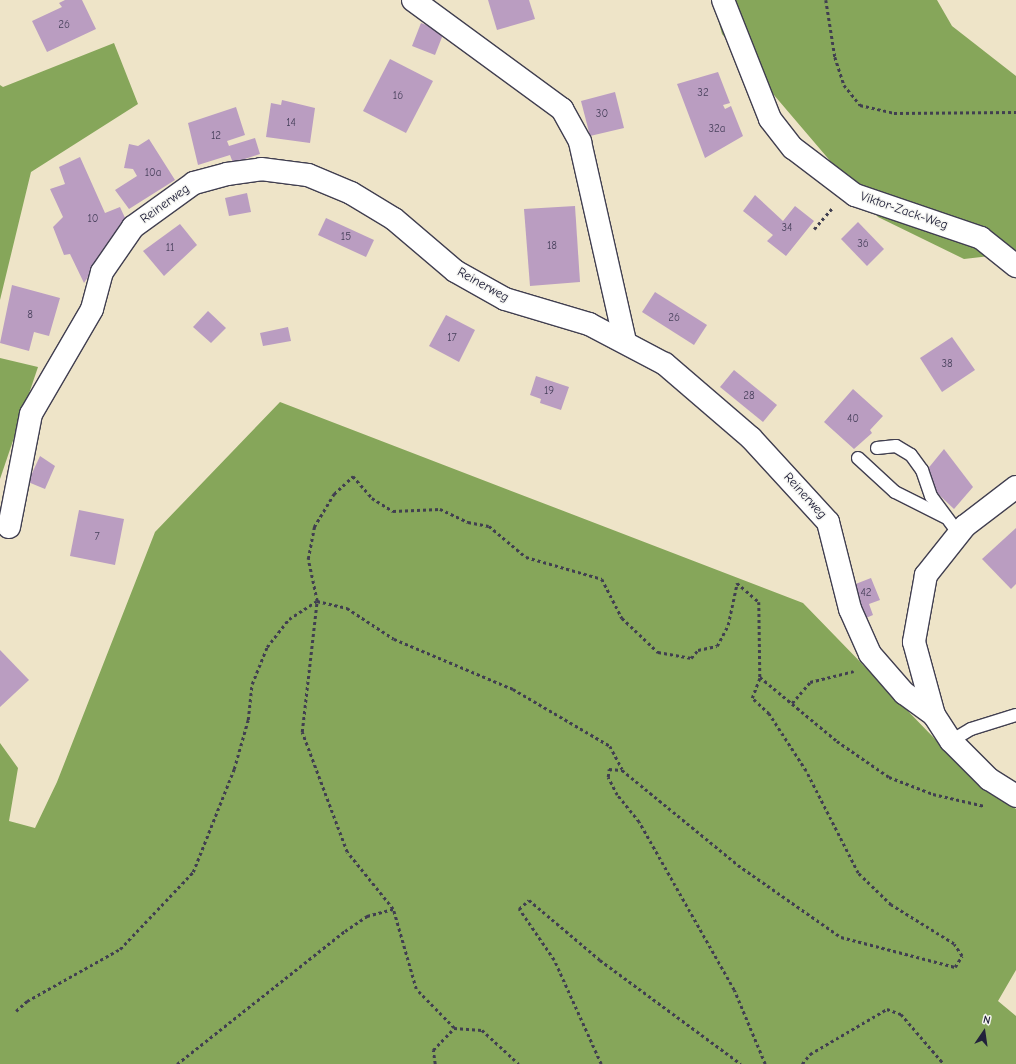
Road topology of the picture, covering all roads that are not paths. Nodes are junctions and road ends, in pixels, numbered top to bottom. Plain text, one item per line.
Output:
1 (413, 0) edge
2 (723, 0) edge
3 (1016, 266) edge
4 (625, 341) junction
5 (877, 448) dead end
6 (858, 458) dead end
7 (1016, 487) edge
8 (945, 517) junction
9 (9, 527) dead end
10 (959, 534) junction
11 (934, 715) junction
12 (1016, 715) edge
13 (950, 741) junction
14 (1016, 796) edge

1 - 4 street
2 - 3 street, Viktor-Zack-Weg
4 - 9 street, Reinerweg
4 - 11 street, Reinerweg
5 - 8 lane
6 - 8 lane
7 - 10 street
8 - 10 lane
10 - 11 street
11 - 13 street
12 - 13 lane
13 - 14 street

